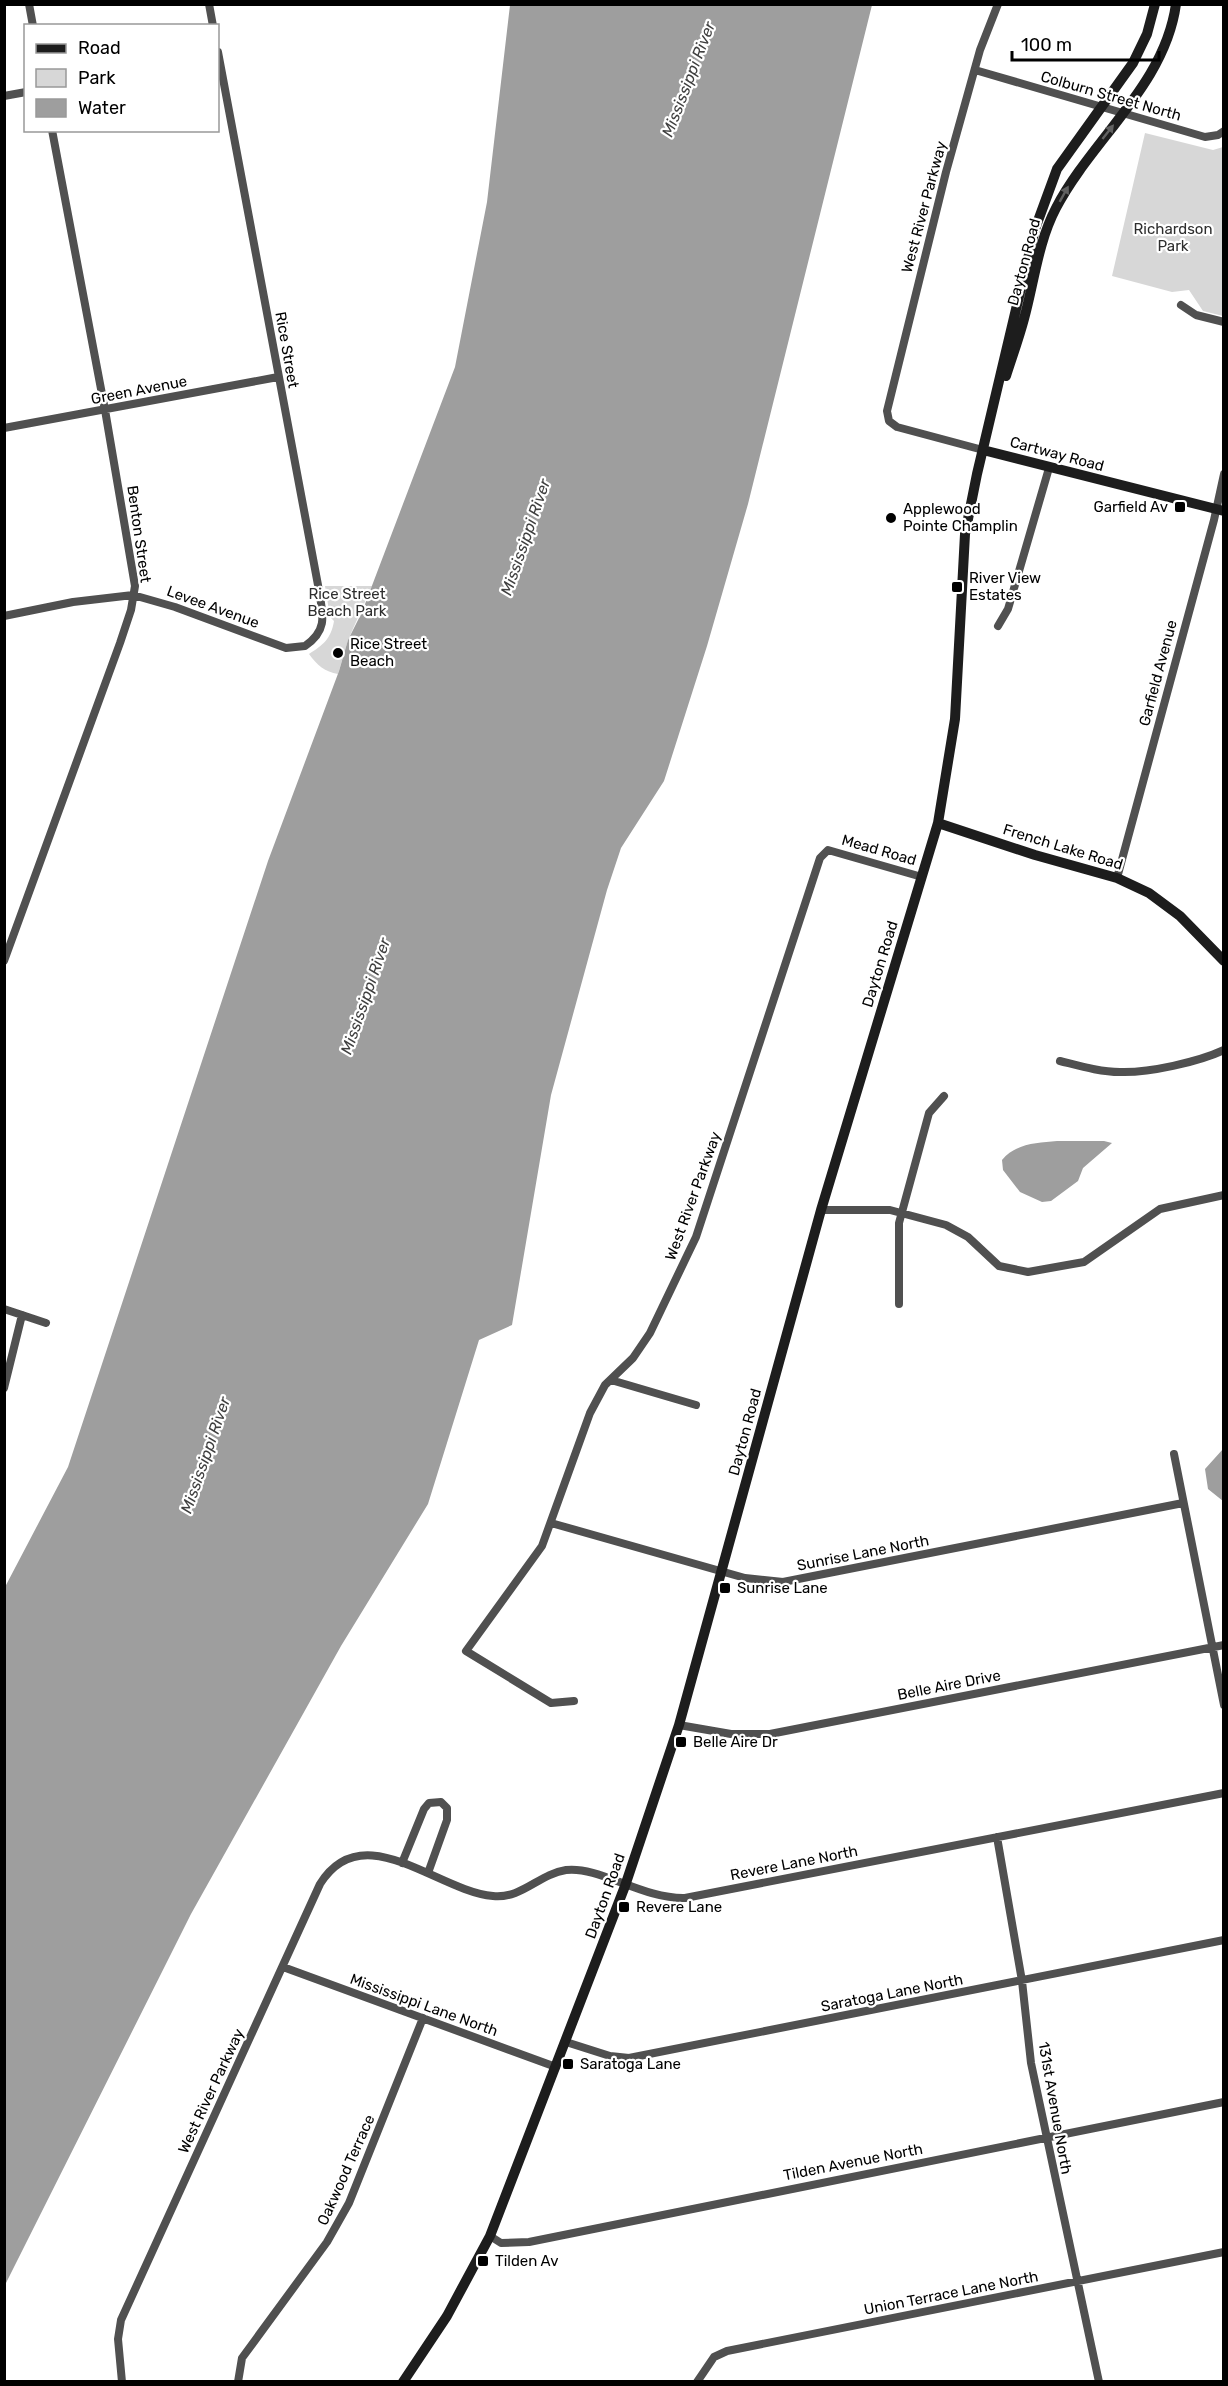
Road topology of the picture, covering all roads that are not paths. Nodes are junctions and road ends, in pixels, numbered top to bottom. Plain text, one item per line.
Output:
1 (29, 4) edge
2 (209, 4) edge
3 (998, 4) edge
4 (1155, 4) edge
5 (1176, 4) edge
6 (33, 24) edge
7 (213, 24) edge
8 (219, 58) edge
9 (975, 70) junction
10 (24, 92) edge
11 (4, 96) edge
12 (1101, 107) junction
13 (1123, 113) junction
14 (1224, 131) edge
15 (52, 132) edge
16 (1181, 305) dead end
17 (1224, 322) edge
18 (278, 377) junction
19 (105, 410) junction
20 (888, 418) joint
21 (4, 428) edge
22 (983, 450) junction
23 (1049, 468) junction
24 (1224, 474) edge
25 (1219, 510) edge
26 (134, 595) junction
27 (4, 616) edge
28 (998, 626) dead end
29 (305, 646) joint
30 (938, 823) junction
31 (828, 850) joint
32 (922, 877) junction
33 (1117, 878) junction
34 (4, 961) edge
35 (1224, 961) edge
36 (1224, 1050) edge
37 (1060, 1061) dead end
38 (945, 1096) dead end
39 (1224, 1195) edge
40 (821, 1210) junction
41 (902, 1213) junction
42 (899, 1304) dead end
43 (4, 1309) edge
44 (22, 1315) junction
45 (46, 1323) dead end
46 (611, 1380) junction
47 (4, 1388) edge
48 (696, 1405) dead end
49 (1174, 1454) dead end
50 (1182, 1503) junction
51 (551, 1523) junction
52 (722, 1570) junction
53 (1224, 1645) edge
54 (1211, 1647) junction
55 (574, 1701) dead end
56 (1224, 1705) edge
57 (679, 1725) junction
58 (1224, 1793) edge
59 (997, 1837) junction
60 (382, 1857) joint
61 (402, 1863) junction
62 (428, 1873) junction
63 (625, 1886) junction
64 (1224, 1940) edge
65 (283, 1967) junction
66 (1022, 1981) junction
67 (423, 2018) junction
68 (566, 2042) junction
69 (556, 2067) junction
70 (1224, 2102) edge
71 (1046, 2137) junction
72 (490, 2236) junction
73 (1224, 2252) edge
74 (1077, 2282) junction
75 (122, 2382) edge
76 (238, 2382) edge
77 (403, 2382) edge
78 (697, 2382) edge
79 (1099, 2382) edge

1 - 6 street
2 - 7 street
3 - 9 street, West River Parkway
4 - 12 main road, Dayton Road
5 - 13 main road, Dayton Road
8 - 18 street, Rice Street
9 - 12 street, Colburn Street North
9 - 20 street, West River Parkway
10 - 11 street
12 - 13 street, Colburn Street North
12 - 22 main road, Dayton Road
13 - 14 street, Colburn Street North
22 -> 13 main road, Dayton Road
15 - 19 street, Benton Street
16 - 17 street
18 - 19 street, Green Avenue
18 - 29 street, Rice Street
19 - 21 street, Green Avenue
19 - 26 street, Benton Street
20 - 22 street, Cartway Road
22 - 23 main road, Cartway Road
22 - 30 main road, Dayton Road
23 - 25 main road, Cartway Road
23 - 28 street
24 - 25 street, Garfield Avenue
25 - 33 street, Garfield Avenue
26 - 27 street, Levee Avenue
26 - 29 street, Levee Avenue
26 - 34 street, Benton Street
30 - 32 main road, Dayton Road
30 - 33 main road, French Lake Road
31 - 32 street, Mead Road
31 - 46 street, West River Parkway
32 - 40 main road, Dayton Road
33 - 35 main road, French Lake Road
36 - 37 street
38 - 41 street
39 - 41 street
40 - 41 street
40 - 52 main road, Dayton Road
41 - 42 street
43 - 44 street
44 - 45 street
44 - 47 street
46 - 48 street
46 - 51 street, West River Parkway
49 - 50 street
50 - 52 street, Sunrise Lane North
50 - 54 street
51 - 52 street, Sunrise Lane North
51 - 55 street, West River Parkway
52 - 57 main road, Dayton Road
53 - 54 street, Belle Aire Drive
54 - 56 street
54 - 57 street, Belle Aire Drive
57 - 63 main road, Dayton Road
58 - 59 street, Revere Lane North
59 - 63 street, Revere Lane North
59 - 66 street, 131st Avenue North
60 - 61 street, Revere Lane North
60 - 65 street, West River Parkway
61 - 62 street, Revere Lane North
61 - 62 street
62 - 63 street, Revere Lane North
63 - 68 main road, Dayton Road
64 - 66 street, Saratoga Lane North
65 - 67 street, Mississippi Lane North
65 - 75 street, West River Parkway
66 - 68 street, Saratoga Lane North
66 - 71 street, 131st Avenue North
67 - 69 street, Mississippi Lane North
67 - 76 street, Oakwood Terrace
68 - 69 main road, Dayton Road
69 - 72 main road, Dayton Road
70 - 71 street, Tilden Avenue North
71 - 72 street, Tilden Avenue North
71 - 74 street, 131st Avenue North
72 - 77 main road, Dayton Road
73 - 74 street, Union Terrace Lane North
74 - 78 street, Union Terrace Lane North
74 - 79 street, 131st Avenue North

